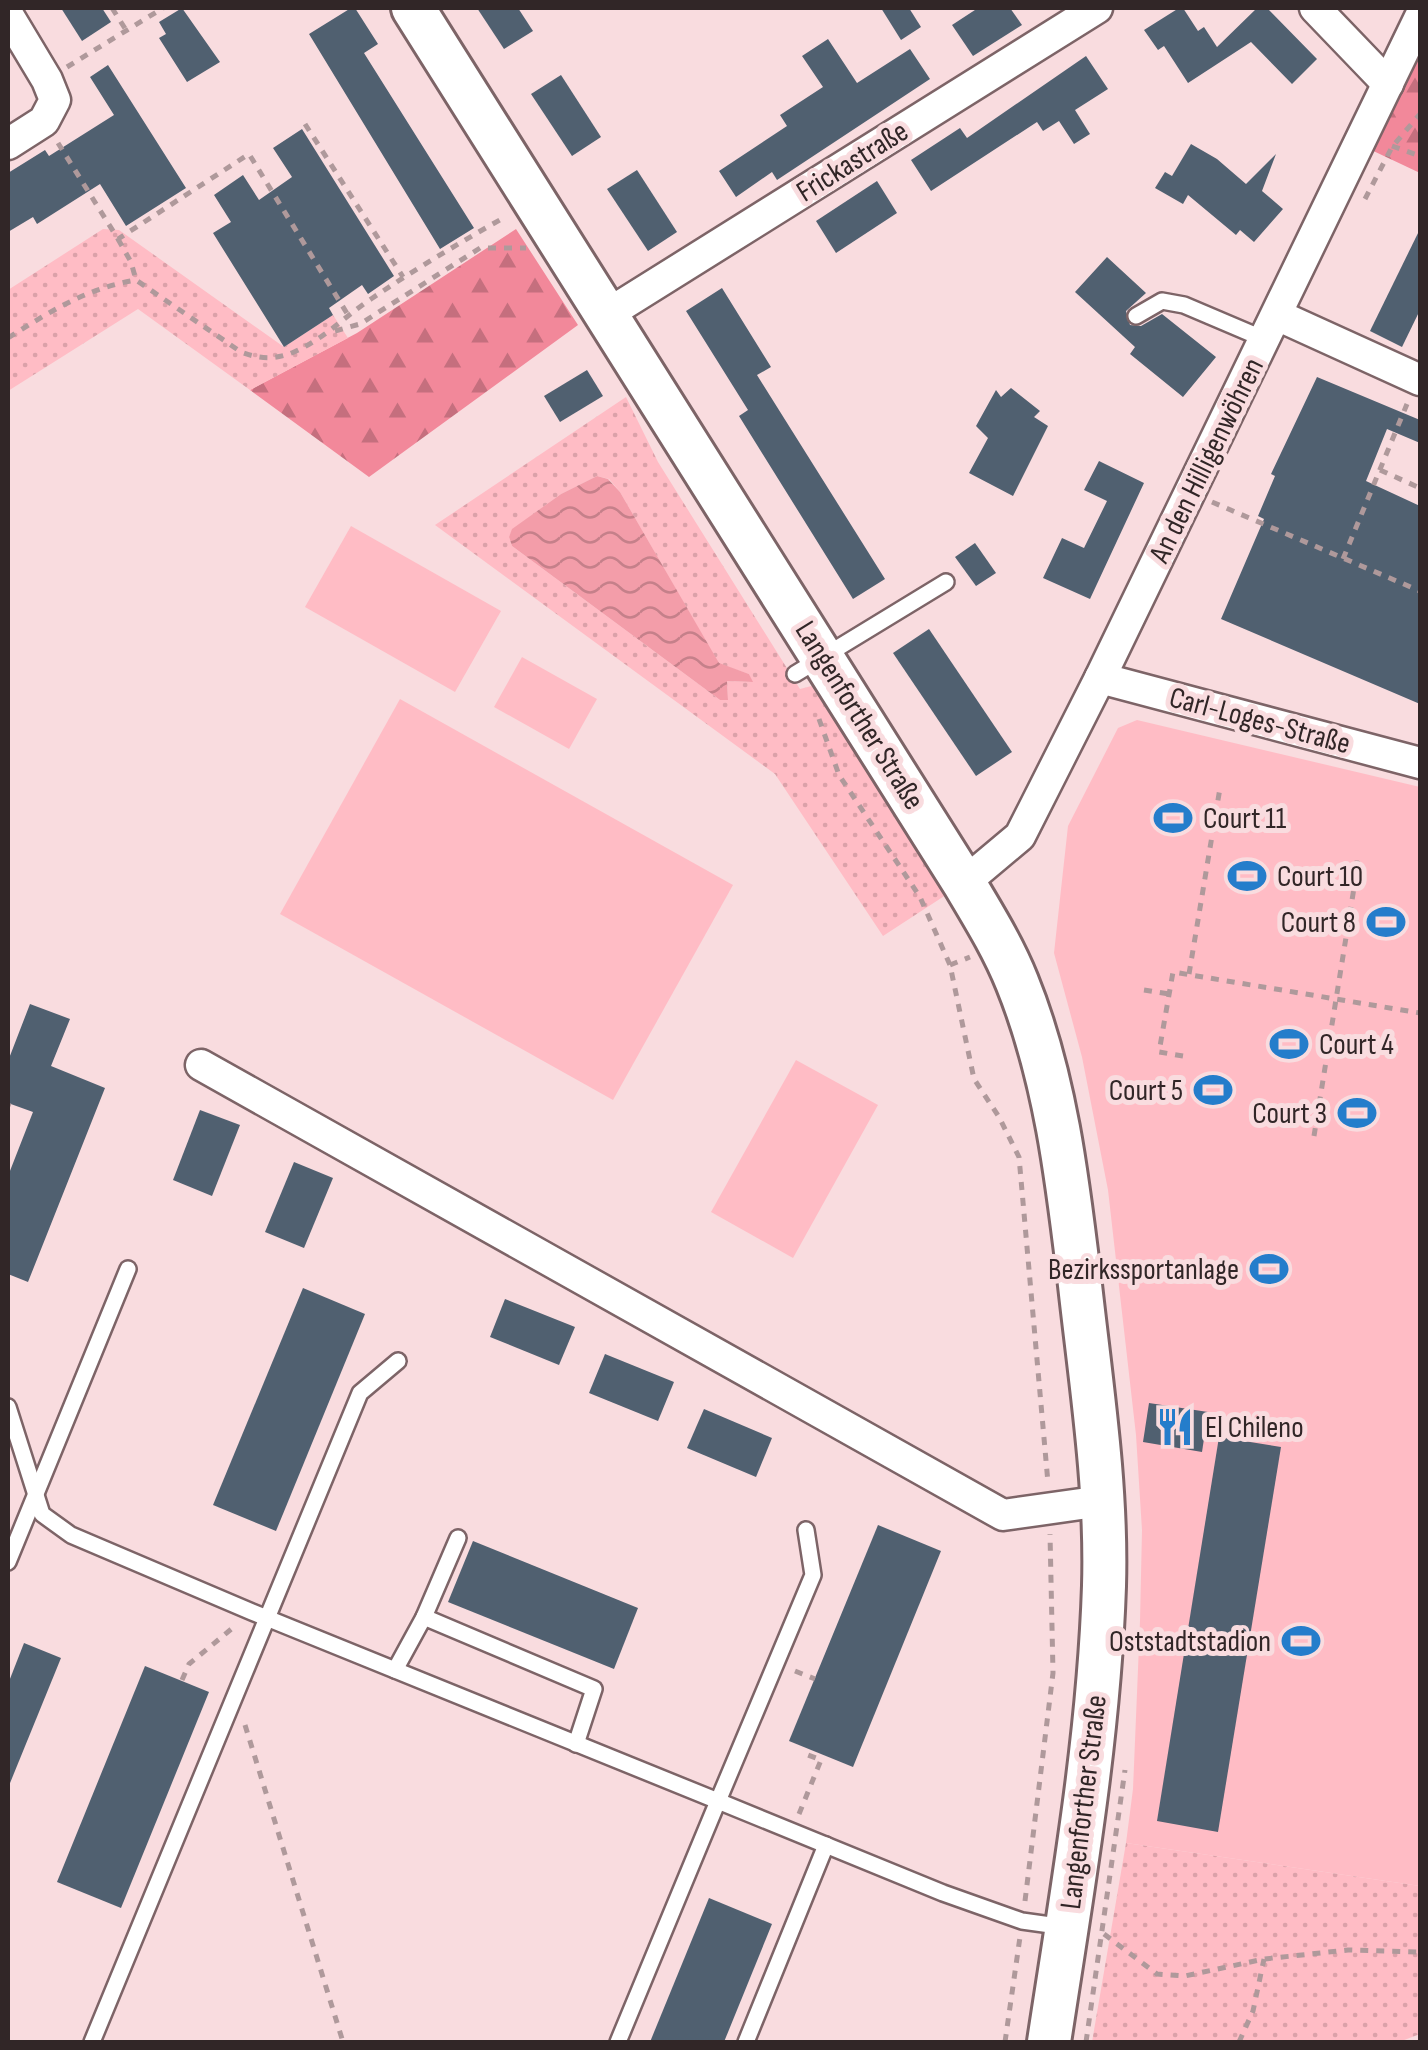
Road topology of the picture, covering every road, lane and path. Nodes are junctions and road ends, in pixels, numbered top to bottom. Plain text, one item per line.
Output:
1 (112, 8) edge
2 (162, 8) edge
3 (413, 8) edge
4 (1097, 8) edge
5 (1315, 8) edge
6 (8, 15) edge
7 (1420, 17) edge
8 (126, 30) junction
9 (47, 80) junction
10 (1388, 84) junction
11 (44, 121) junction
12 (305, 124) dead end
13 (8, 144) edge
14 (1392, 146) dead end
15 (1420, 156) edge
16 (512, 212) dead end
17 (528, 236) dead end
18 (118, 239) junction
19 (403, 277) junction
20 (136, 280) junction
21 (348, 314) junction
22 (606, 315) junction
23 (1136, 316) dead end
24 (1270, 327) junction
25 (332, 332) junction
26 (8, 338) edge
27 (1419, 379) edge
28 (1380, 470) junction
29 (1420, 488) edge
30 (1189, 492) junction
31 (1343, 559) junction
32 (946, 582) dead end
33 (1420, 591) edge
34 (810, 665) junction
35 (1100, 678) junction
36 (1420, 762) edge
37 (1220, 788) dead end
38 (1352, 863) dead end
39 (964, 882) junction
40 (1188, 974) junction
41 (1144, 990) dead end
42 (1169, 994) junction
43 (1337, 999) junction
44 (1420, 1013) edge
45 (1184, 1056) dead end
46 (201, 1065) dead end
47 (1314, 1136) dead end
48 (128, 1268) dead end
49 (398, 1361) dead end
50 (8, 1407) edge
51 (36, 1494) junction
52 (1102, 1501) junction
53 (1050, 1508) junction
54 (806, 1530) dead end
55 (458, 1538) dead end
56 (8, 1562) edge
57 (252, 1612) junction
58 (424, 1618) junction
59 (268, 1619) junction
60 (395, 1670) junction
61 (182, 1680) dead end
62 (236, 1698) junction
63 (576, 1744) junction
64 (811, 1750) dead end
65 (1125, 1767) dead end
66 (718, 1801) junction
67 (792, 1831) junction
68 (826, 1845) junction
69 (1022, 1921) junction
70 (1085, 1931) junction
71 (1420, 1952) edge
72 (1264, 1960) junction
73 (92, 2042) edge
74 (343, 2042) edge
75 (618, 2042) edge
76 (746, 2042) edge
77 (1005, 2042) edge
78 (1049, 2042) edge
79 (1086, 2042) edge
80 (1239, 2042) edge

1 - 8 path
2 - 8 path
3 - 22 main road, Langenforther Straße
4 - 22 street, Frickastraße
5 - 10 street
6 - 9 street
7 - 10 street, An den Hilligenwöhren
8 - 9 path
9 - 11 street
10 - 24 street, An den Hilligenwöhren
11 - 13 street
11 - 18 path
12 - 19 path
14 - 15 path
16 - 19 path
17 - 25 path
18 - 20 path
18 - 21 path
19 - 21 path
20 - 25 path
20 - 26 path
21 - 25 path
22 - 34 main road, Langenforther Straße
23 - 24 lane
24 - 27 street
24 - 30 street, An den Hilligenwöhren
27 - 28 path
28 - 29 path
28 - 31 path
30 - 31 path
30 - 35 street, An den Hilligenwöhren
31 - 33 path
32 - 34 lane
34 - 39 main road, Langenforther Straße
34 - 53 path
35 - 36 street, Carl-Loges-Straße
35 - 39 street, An den Hilligenwöhren
37 - 40 path
38 - 43 path
39 - 52 main road, Langenforther Straße
40 - 42 path
40 - 43 path
41 - 42 path
42 - 45 path
43 - 44 path
43 - 47 path
46 - 53 street
48 - 51 lane
49 - 59 lane
50 - 51 lane
51 - 56 lane
51 - 57 lane
52 - 53 street
52 - 70 main road, Langenforther Straße
53 - 69 path
54 - 66 lane
55 - 58 lane
57 - 59 lane
57 - 61 path
58 - 60 lane
58 - 63 lane
59 - 60 lane
59 - 62 lane
60 - 63 lane
62 - 73 lane
62 - 74 path
63 - 66 lane
64 - 67 path
65 - 70 path
66 - 67 lane
66 - 75 lane
67 - 68 lane
68 - 69 lane
68 - 76 lane
69 - 70 lane
69 - 77 path
70 - 72 path
70 - 78 main road, Langenforther Straße
70 - 79 path
71 - 72 path
72 - 80 path

